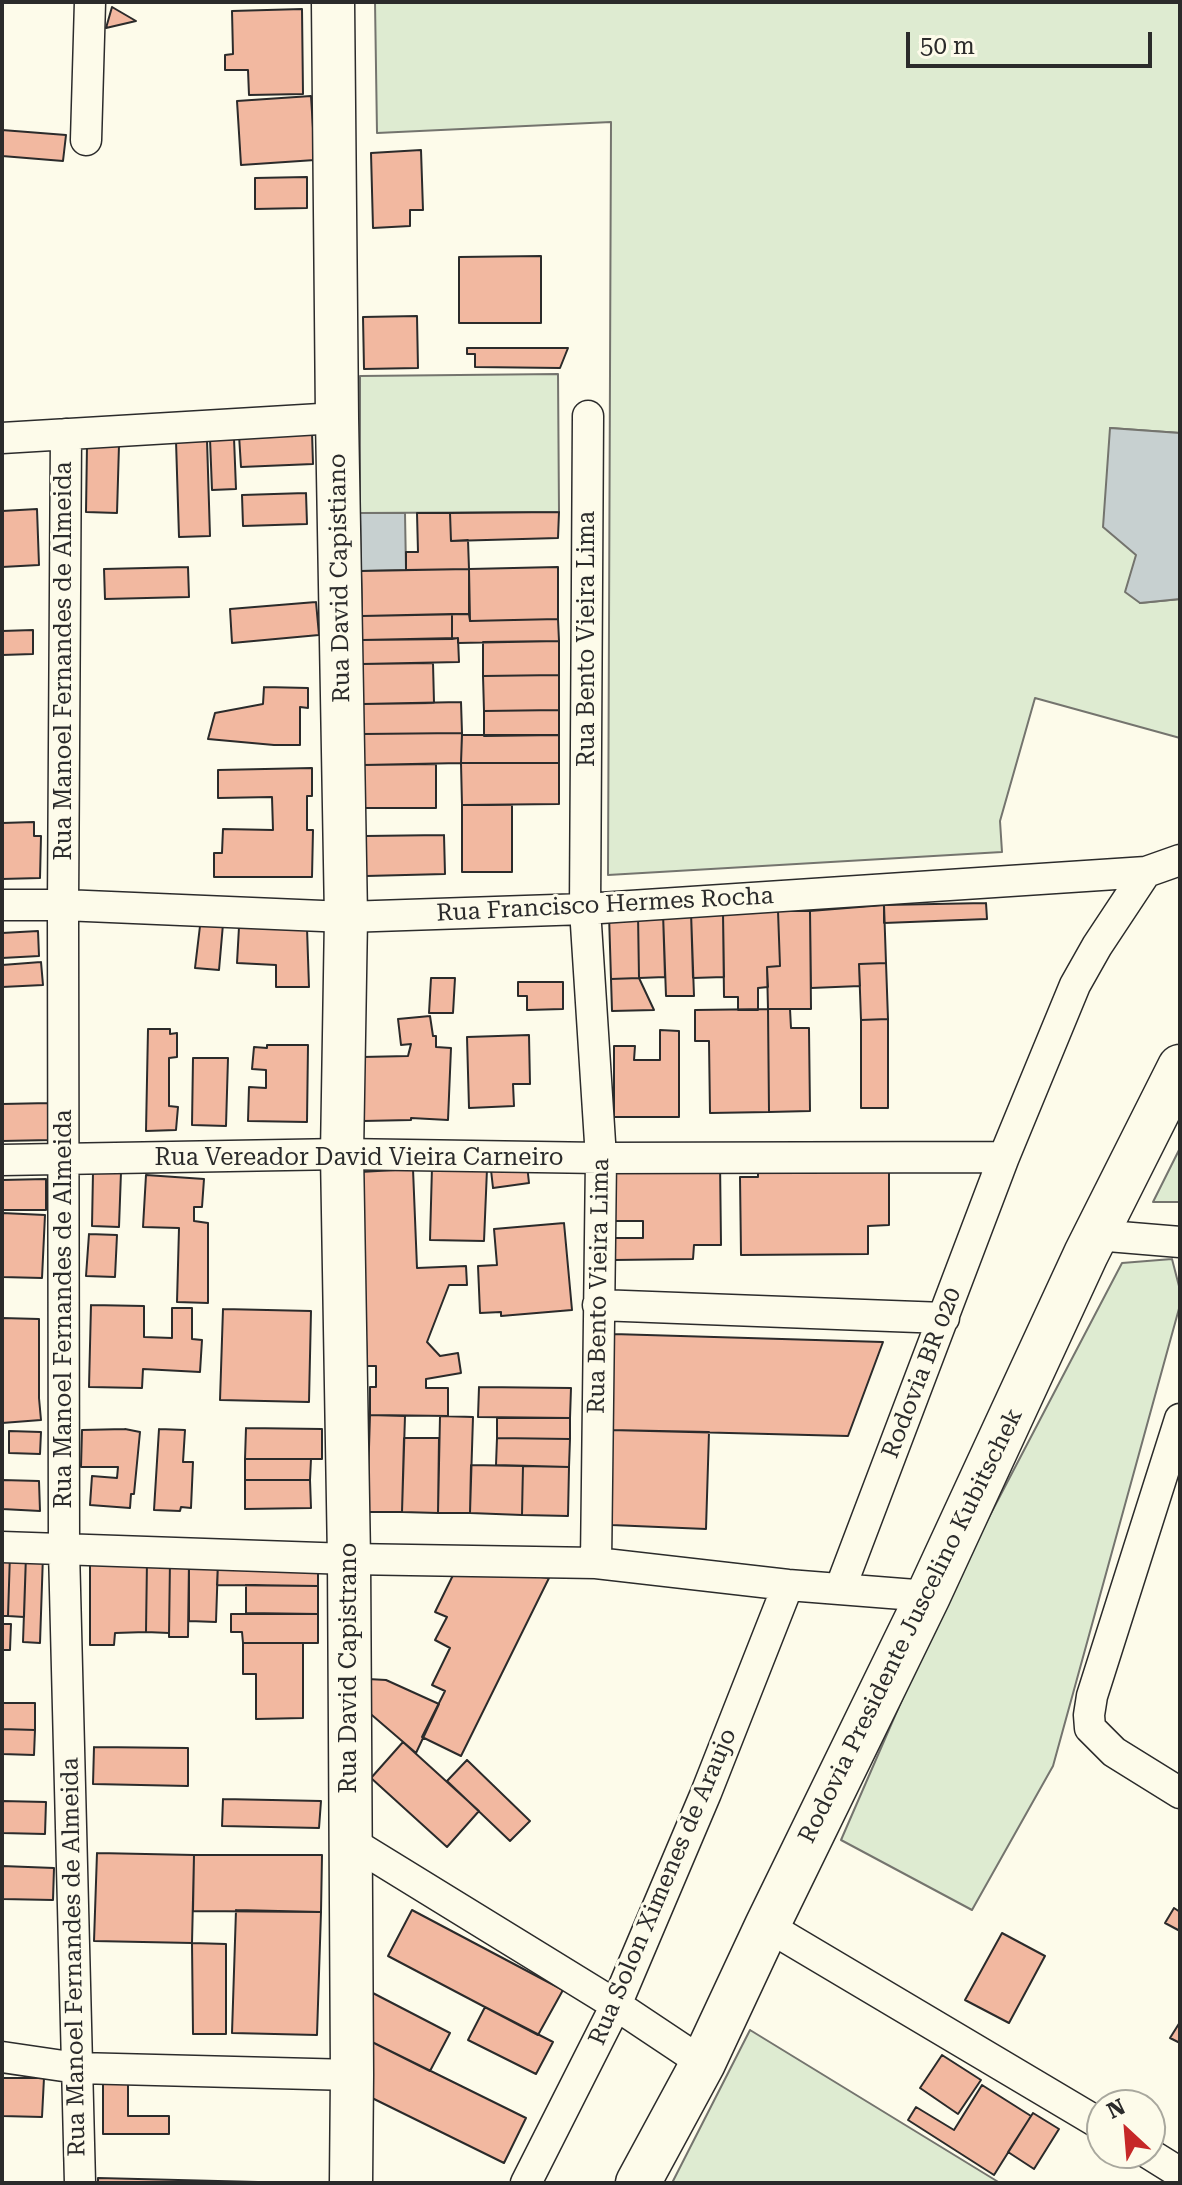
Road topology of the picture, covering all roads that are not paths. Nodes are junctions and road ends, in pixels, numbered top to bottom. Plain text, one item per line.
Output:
1 (90, 2) edge
2 (333, 2) edge
3 (86, 140) dead end
4 (588, 416) dead end
5 (337, 418) junction
6 (66, 434) junction
7 (2, 438) edge
8 (1180, 860) edge
9 (1146, 872) junction
10 (2, 905) edge
11 (63, 905) junction
12 (585, 909) junction
13 (346, 917) junction
14 (1180, 1067) edge
15 (342, 1154) junction
16 (1004, 1157) junction
17 (601, 1158) junction
18 (64, 1159) junction
19 (2, 1160) edge
20 (1096, 1235) junction
21 (1180, 1242) edge
22 (598, 1305) junction
23 (944, 1318) junction
24 (1180, 1419) edge
25 (1171, 1485) edge
26 (2, 1547) edge
27 (64, 1550) junction
28 (349, 1559) junction
29 (596, 1563) junction
30 (788, 1585) junction
31 (840, 1589) junction
32 (928, 1596) junction
33 (1180, 1793) edge
34 (351, 1842) junction
35 (767, 1926) junction
36 (616, 2005) junction
37 (2, 2057) edge
38 (703, 2063) junction
39 (77, 2068) junction
40 (352, 2075) junction
41 (1086, 2115) edge
42 (80, 2183) edge
43 (351, 2183) edge
44 (526, 2183) edge
45 (638, 2183) edge

1 - 3 street
2 - 5 street, Rua David Capistiano
4 - 12 street, Rua Bento Vieira Lima
5 - 6 street
5 - 13 street, Rua David Capistiano
6 - 7 street
6 - 11 street, Rua Manoel Fernandes de Almeida
8 - 9 street, Rua Francisco Hermes Rocha
9 - 12 street, Rua Francisco Hermes Rocha
9 - 16 street, Rodovia BR 020
10 - 11 street, Rua Francisco Hermes Rocha
11 - 13 street, Rua Francisco Hermes Rocha
11 - 18 street, Rua Manoel Fernandes de Almeida
12 - 13 street, Rua Francisco Hermes Rocha
12 - 17 street, Rua Bento Vieira Lima
13 - 15 street, Rua David Capistiano
14 - 20 highway, Rodovia Presidente Juscelino Kubitschek
15 - 17 street, Rua Vereador David Vieira Carneiro
15 - 18 street, Rua Vereador David Vieira Carneiro
15 - 28 street, Rua David Capistrano
16 - 17 street, Rua Vereador David Vieira Carneiro
16 - 23 street, Rodovia BR 020
17 - 22 street, Rua Bento Vieira Lima
18 - 19 street, Rua Vereador David Vieira Carneiro
18 - 27 street, Rua Manoel Fernandes de Almeida
20 - 21 street
20 - 32 highway, Rodovia Presidente Juscelino Kubitschek
22 - 23 street
22 - 29 street, Rua Bento Vieira Lima
23 - 31 street, Rodovia BR 020
24 - 25 street
25 - 33 street
26 - 27 street
27 - 28 street
27 - 39 street, Rua Manoel Fernandes de Almeida
28 - 29 street
28 - 34 street, Rua David Capistrano
29 - 30 street
30 - 31 street
30 - 36 street, Rua Solon Ximenes de Araujo
31 - 32 street
32 - 35 highway, Rodovia Presidente Juscelino Kubitschek
34 - 36 street
34 - 40 street, Rua David Capistrano
35 - 38 highway, Rodovia Presidente Juscelino Kubitschek
35 - 41 street
36 - 38 street
36 - 44 street, Rua Solon Ximenes de Araujo
37 - 39 street
38 - 45 highway, Rodovia Presidente Juscelino Kubitschek
39 - 40 street
39 - 42 street, Rua Manoel Fernandes de Almeida
40 - 43 street, Rua David Capistrano

